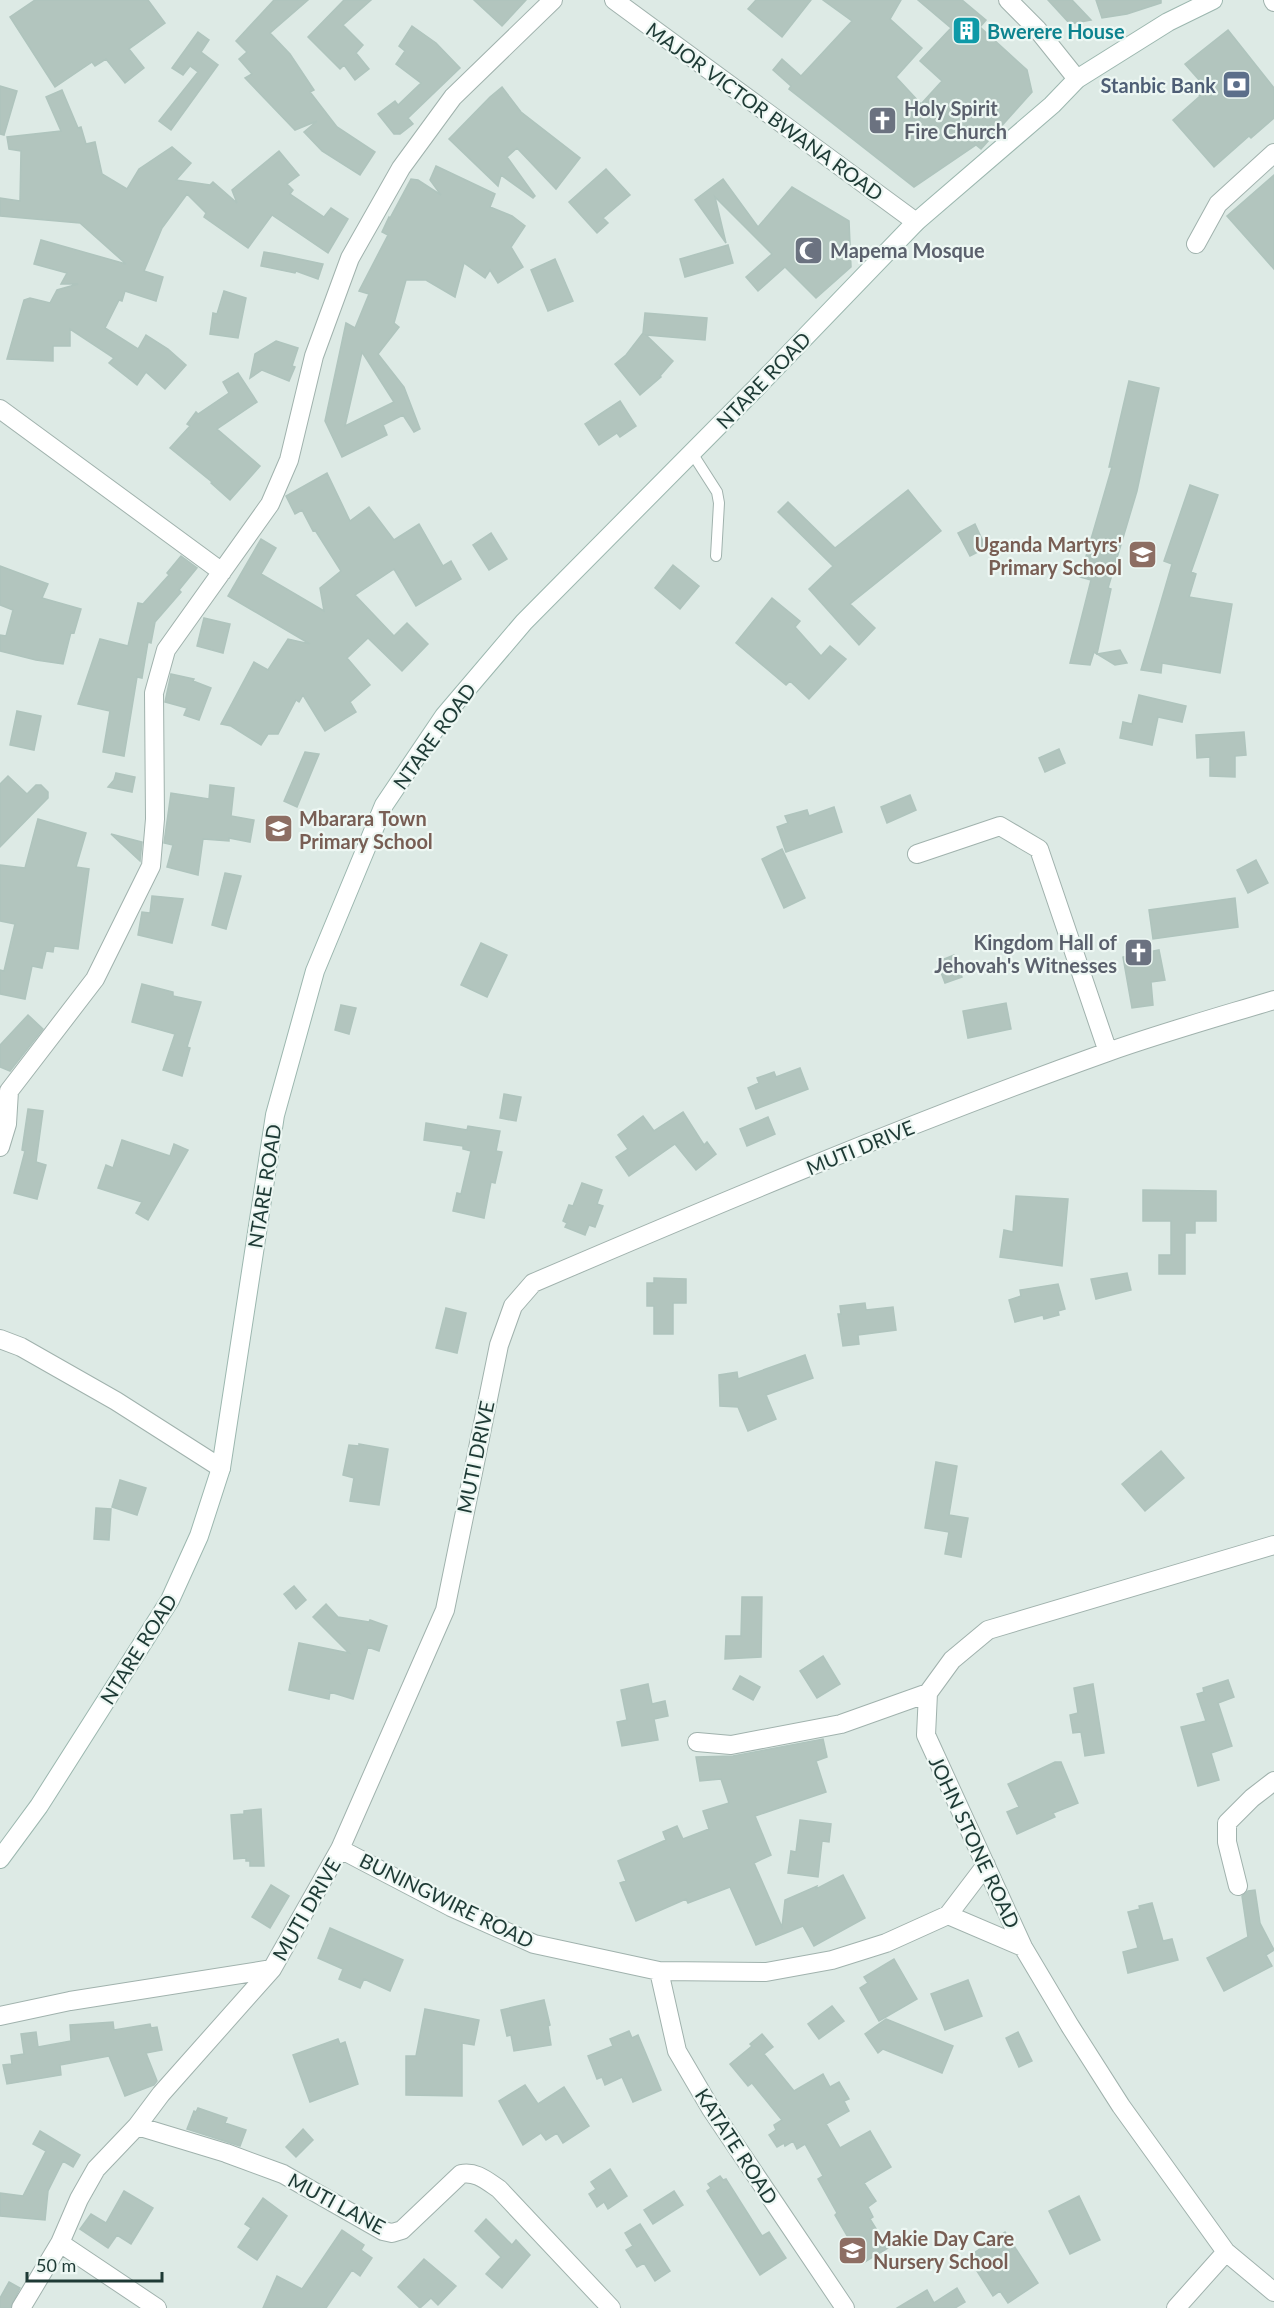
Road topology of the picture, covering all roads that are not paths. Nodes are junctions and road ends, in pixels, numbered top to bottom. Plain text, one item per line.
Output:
1 (553, 0) edge
2 (614, 0) edge
3 (1008, 0) edge
4 (1213, 0) edge
5 (1077, 79) junction
6 (1274, 153) edge
7 (916, 222) junction
8 (1196, 244) dead end
9 (0, 410) edge
10 (692, 453) junction
11 (716, 556) dead end
12 (222, 572) junction
13 (917, 854) dead end
14 (1274, 1000) edge
15 (1108, 1052) junction
16 (4, 1089) edge
17 (0, 1147) edge
18 (0, 1339) edge
19 (221, 1468) junction
20 (1274, 1545) edge
21 (928, 1693) junction
22 (697, 1742) dead end
23 (1274, 1781) edge
24 (340, 1849) junction
25 (0, 1859) edge
26 (986, 1865) junction
27 (1238, 1886) dead end
28 (948, 1915) junction
29 (1023, 1947) junction
30 (272, 1969) junction
31 (659, 1971) junction
32 (0, 2016) edge
33 (137, 2126) junction
34 (60, 2243) junction
35 (1226, 2252) junction
36 (1274, 2292) edge
37 (21, 2308) edge
38 (157, 2308) edge
39 (611, 2308) edge
40 (845, 2308) edge
41 (1176, 2308) edge

1 - 12 street
2 - 7 street, MAJOR VICTOR BWANA ROAD
3 - 5 street
4 - 5 street, NTARE ROAD
5 - 7 street, NTARE ROAD
6 - 8 street
7 - 10 street, NTARE ROAD
9 - 12 street
10 - 11 lane
10 - 19 street, NTARE ROAD
12 - 16 street
13 - 15 street
14 - 15 street, MUTI DRIVE
15 - 24 street, MUTI DRIVE
16 - 17 street
18 - 19 street
19 - 25 street, NTARE ROAD
20 - 21 street
21 - 22 street
21 - 26 street, JOHN STONE ROAD
23 - 27 street
24 - 30 street, MUTI DRIVE
24 - 31 street, BUNINGWIRE ROAD
26 - 28 street, BUNINGWIRE ROAD
26 - 29 street, JOHN STONE ROAD
28 - 29 street
28 - 31 street, BUNINGWIRE ROAD
29 - 35 street, JOHN STONE ROAD
30 - 32 street
30 - 33 street, MUTI DRIVE
31 - 40 street, KATATE ROAD
33 - 34 street, MUTI DRIVE
33 - 39 street, MUTI LANE
34 - 37 street, MUTI DRIVE
34 - 38 street
35 - 36 street, JOHN STONE ROAD
35 - 41 street

